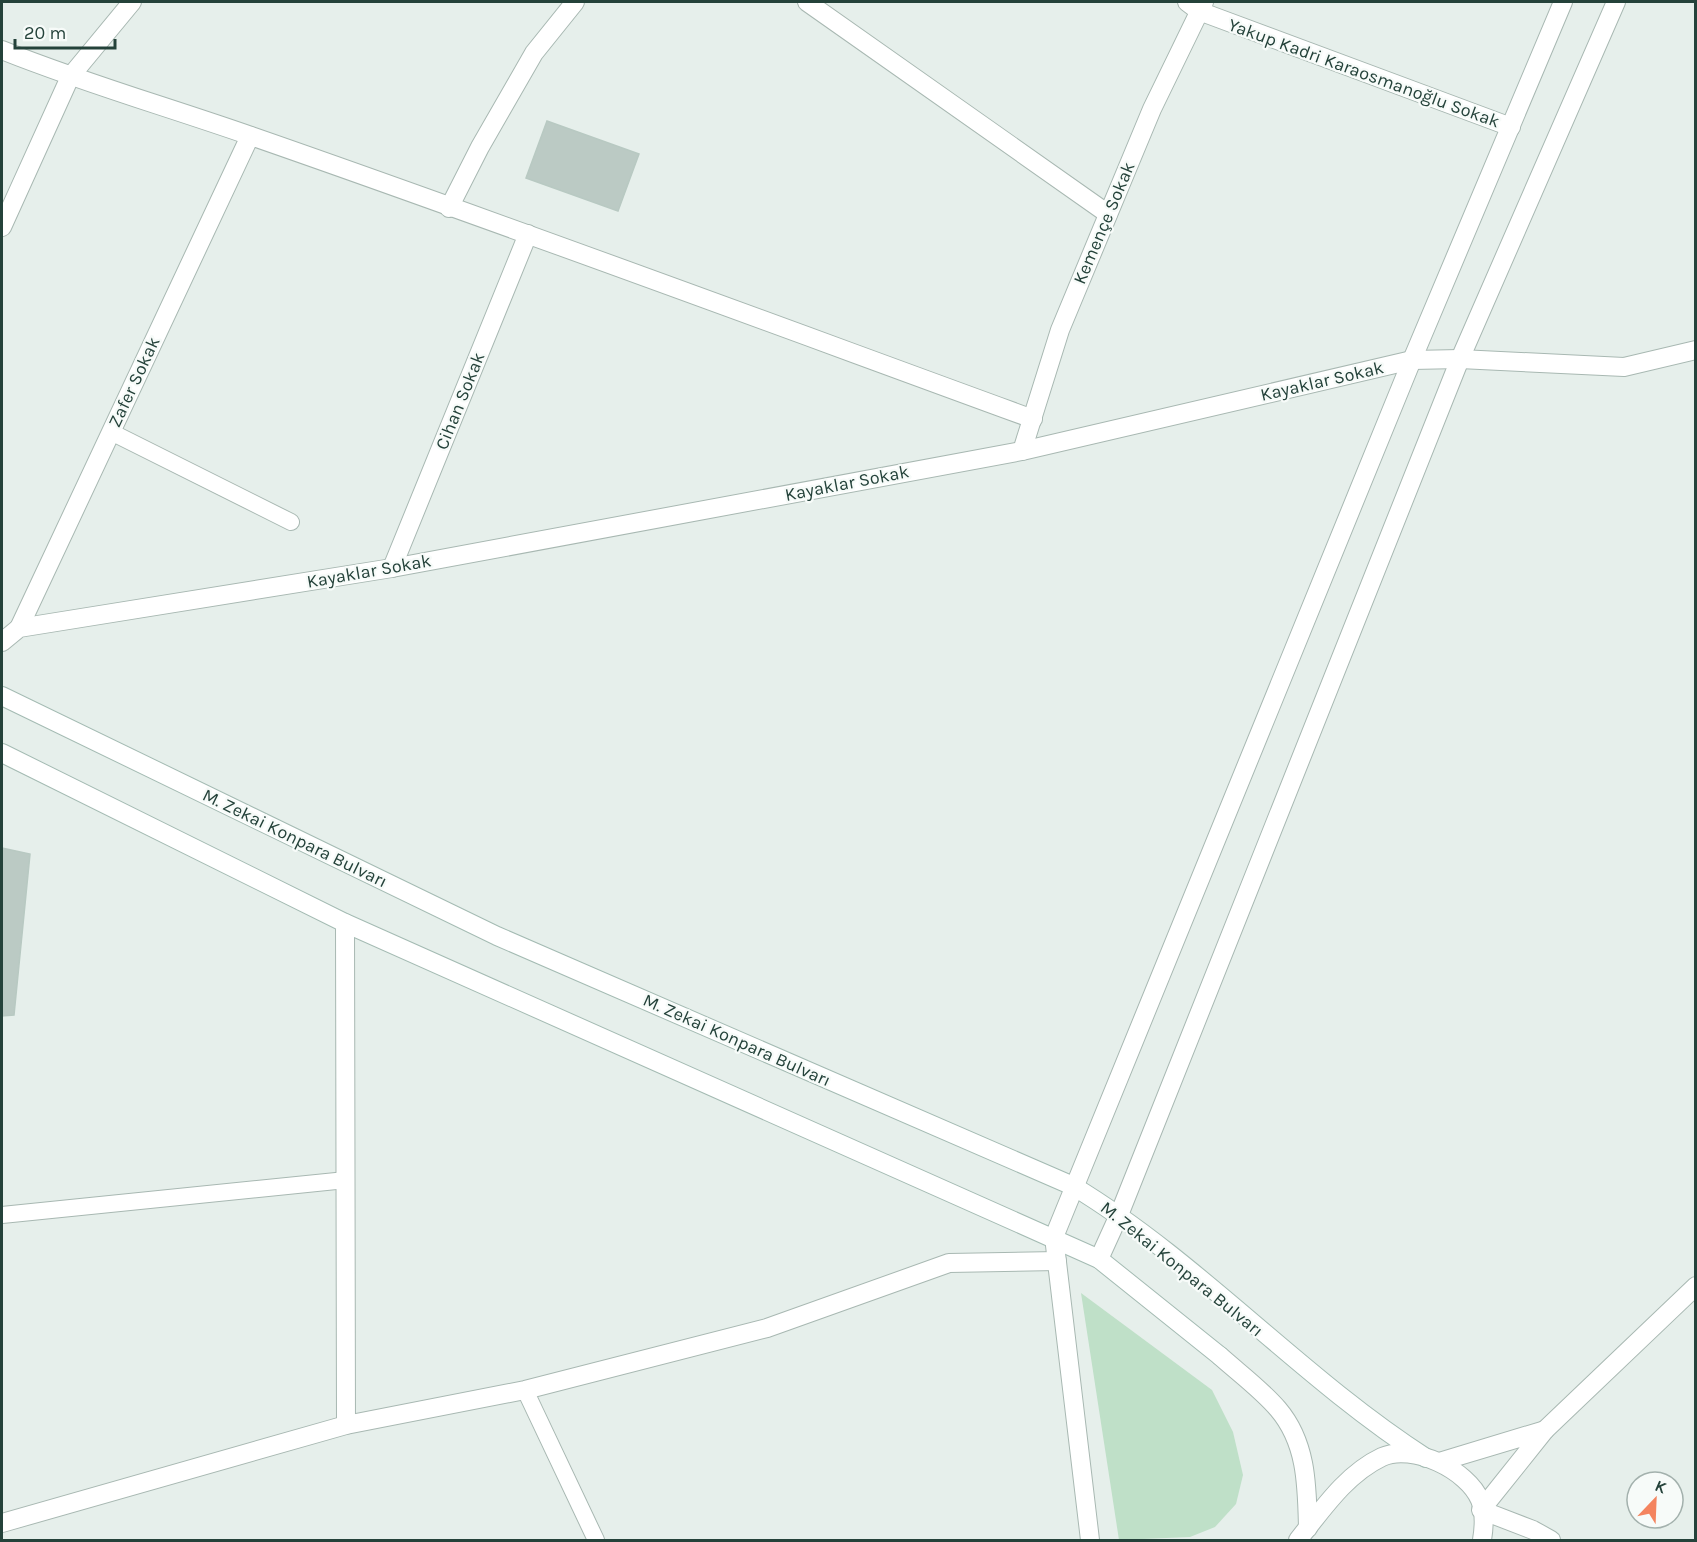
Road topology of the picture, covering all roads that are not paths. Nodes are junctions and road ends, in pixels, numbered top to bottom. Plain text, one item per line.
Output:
1 (132, 2) edge
2 (575, 2) edge
3 (807, 2) edge
4 (1563, 2) edge
5 (1616, 2) edge
6 (1196, 5) edge
7 (2, 50) edge
8 (70, 77) junction
9 (1511, 127) junction
10 (250, 136) junction
11 (449, 208) junction
12 (1108, 214) junction
13 (2, 227) edge
14 (528, 234) junction
15 (1695, 350) edge
16 (1460, 359) junction
17 (1412, 360) junction
18 (1033, 419) junction
19 (111, 432) junction
20 (1022, 451) junction
21 (291, 522) dead end
22 (392, 568) junction
23 (19, 628) junction
24 (2, 642) edge
25 (2, 696) edge
26 (2, 753) edge
27 (345, 923) junction
28 (346, 1180) junction
29 (1073, 1186) junction
30 (2, 1215) edge
31 (1119, 1215) junction
32 (1054, 1237) junction
33 (1099, 1259) junction
34 (1057, 1261) junction
35 (1695, 1286) edge
36 (525, 1390) junction
37 (346, 1425) junction
38 (1545, 1430) junction
39 (1432, 1460) junction
40 (1481, 1510) junction
41 (2, 1523) edge
42 (1303, 1534) edge
43 (596, 1540) edge
44 (1090, 1540) edge
45 (1482, 1540) edge
46 (1551, 1540) edge

1 - 8 street
2 - 11 street
3 - 12 street
4 - 9 street
5 - 16 street
6 - 9 street, Yakup Kadri Karaosmanoğlu Sokak
6 - 12 street, Kemençe Sokak
7 - 8 street
8 - 10 street
8 - 13 street
9 - 17 street
10 - 11 street
10 - 19 street, Zafer Sokak
11 - 14 street
12 - 18 street, Kemençe Sokak
14 - 18 street
14 - 22 street, Cihan Sokak
15 - 16 street, Kayaklar Sokak
16 - 17 street, Kayaklar Sokak
16 - 31 street
17 - 20 street, Kayaklar Sokak
17 - 29 street
18 - 20 street, Kemençe Sokak
19 - 21 lane
19 - 23 street, Zafer Sokak
20 - 22 street, Kayaklar Sokak
22 - 23 street, Kayaklar Sokak
23 - 24 street
25 - 29 street, M. Zekai Konpara Bulvarı
26 - 27 street
27 - 28 street
27 - 32 street
28 - 30 lane
28 - 37 street
29 - 31 street, M. Zekai Konpara Bulvarı
29 - 32 street
31 - 33 street
31 - 39 street, M. Zekai Konpara Bulvarı
32 - 33 street
32 - 34 street
33 - 42 street
34 - 36 street
34 - 44 street
35 - 38 street
36 - 37 street
36 - 43 lane
37 - 41 street
38 - 39 street
38 - 40 street
39 - 40 street, M. Zekai Konpara Bulvarı
39 - 42 street
40 - 45 street
40 - 46 street

